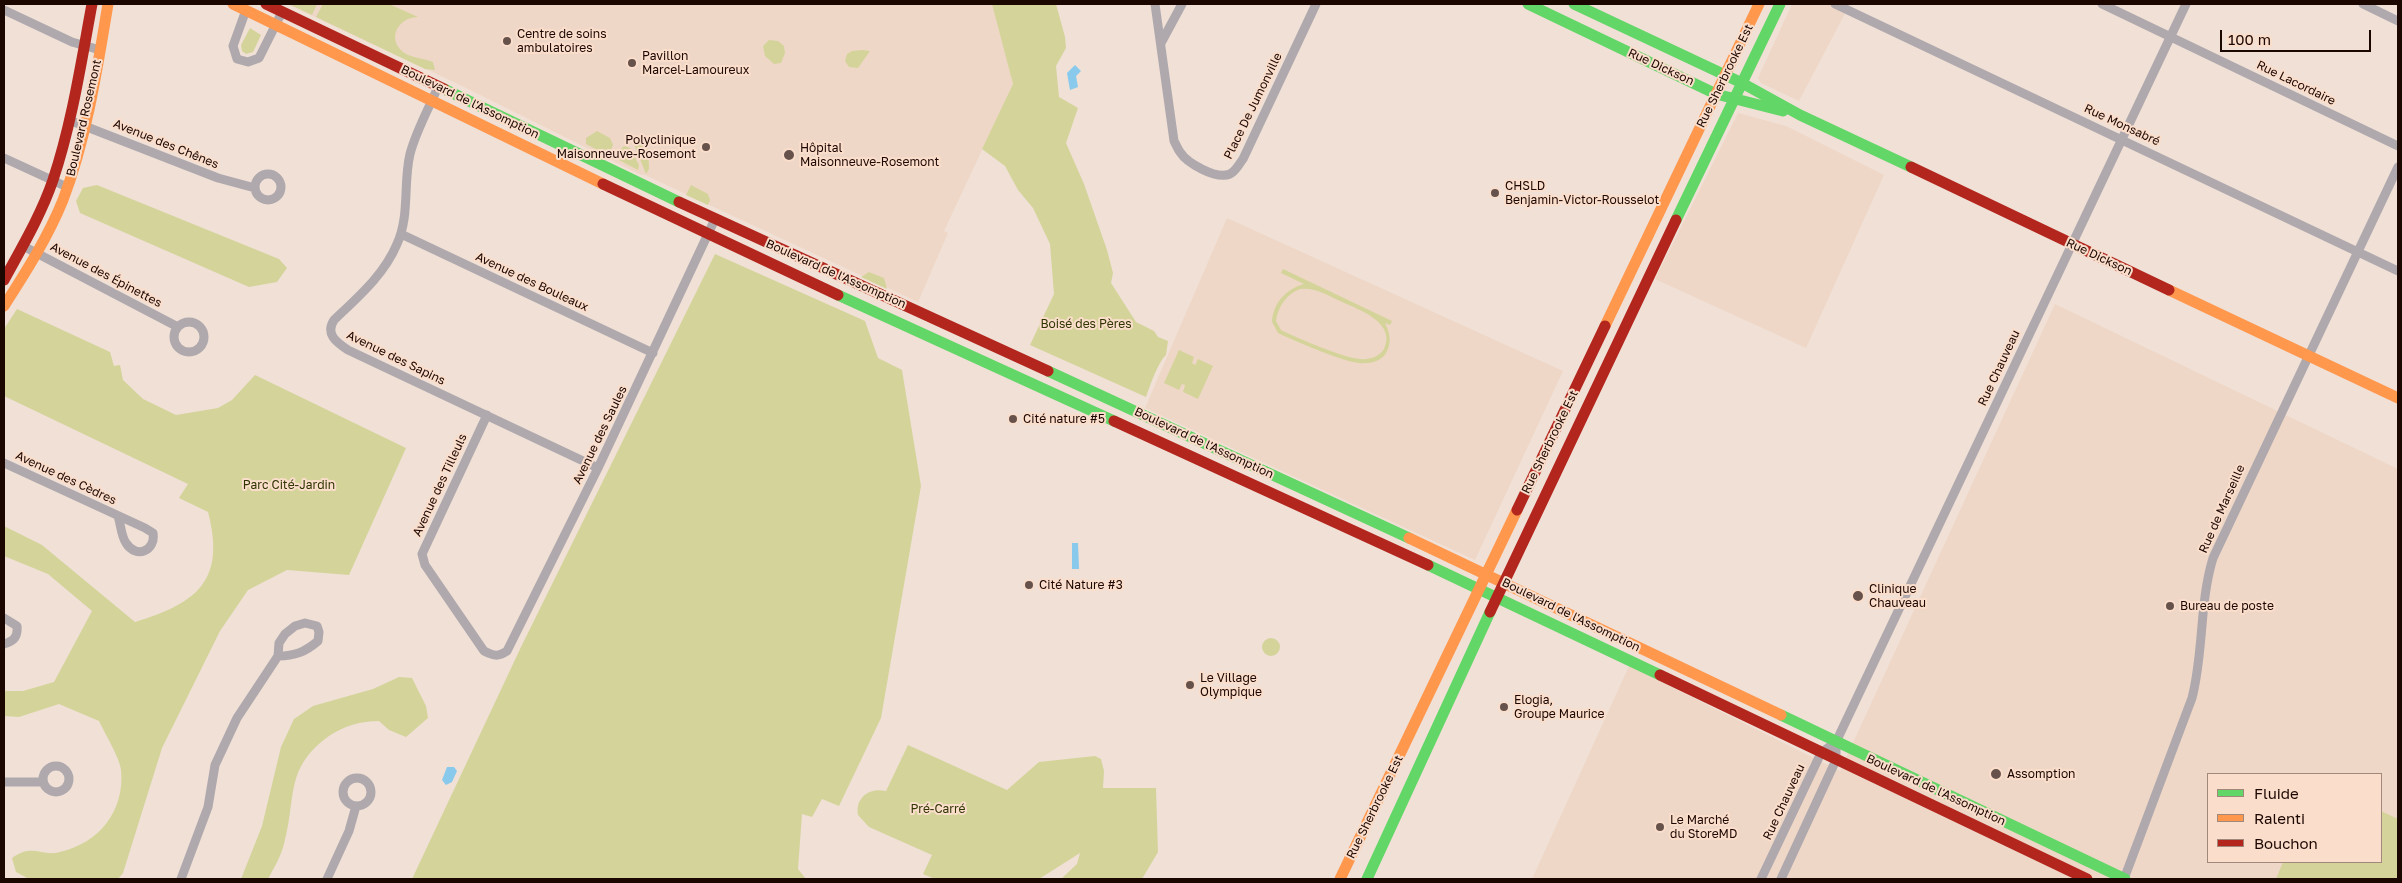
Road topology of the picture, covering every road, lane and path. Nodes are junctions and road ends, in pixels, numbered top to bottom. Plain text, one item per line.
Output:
1 (92, 4) edge
2 (108, 4) edge
3 (233, 4) edge
4 (266, 4) edge
5 (1154, 4) edge
6 (1182, 4) edge
7 (1316, 4) edge
8 (1528, 4) edge
9 (1574, 4) edge
10 (1759, 4) edge
11 (1780, 4) edge
12 (1835, 4) edge
13 (2102, 4) edge
14 (2186, 4) edge
15 (2362, 4) edge
16 (4, 10) edge
17 (246, 10) junction
18 (282, 12) junction
19 (2398, 21) edge
20 (276, 25) junction
21 (2171, 36) junction
22 (1161, 43) junction
23 (84, 47) junction
24 (100, 50) junction
25 (1726, 76) junction
26 (1742, 83) junction
27 (438, 86) junction
28 (1716, 94) junction
29 (1734, 99) junction
30 (432, 100) junction
31 (1800, 116) junction
32 (69, 120) junction
33 (85, 126) junction
34 (2122, 139) junction
35 (2398, 146) edge
36 (4, 158) edge
37 (2398, 167) edge
38 (52, 181) junction
39 (67, 187) junction
40 (255, 188) dead end
41 (715, 220) junction
42 (401, 234) junction
43 (708, 234) junction
44 (2072, 244) junction
45 (22, 246) junction
46 (2358, 252) junction
47 (37, 253) junction
48 (2398, 271) edge
49 (4, 280) edge
50 (16, 286) junction
51 (4, 306) edge
52 (178, 327) dead end
53 (653, 354) junction
54 (2308, 356) junction
55 (2398, 398) edge
56 (487, 415) junction
57 (4, 463) edge
58 (598, 468) junction
59 (118, 516) junction
60 (1486, 574) junction
61 (1504, 582) junction
62 (1479, 589) junction
63 (1497, 597) junction
64 (1561, 610) junction
65 (4, 618) edge
66 (1554, 624) junction
67 (4, 644) edge
68 (278, 656) junction
69 (500, 656) joint
70 (1836, 742) junction
71 (1821, 752) junction
72 (1836, 760) junction
73 (4, 782) edge
74 (43, 782) dead end
75 (356, 806) dead end
76 (181, 879) edge
77 (327, 879) edge
78 (1340, 879) edge
79 (1367, 879) edge
80 (1761, 879) edge
81 (1781, 879) edge
82 (2087, 879) edge
83 (2124, 879) edge

1 - 23 street, Boulevard Rosemont
2 - 24 street, Boulevard Rosemont
3 - 17 street, Boulevard de l'Assomption
4 - 18 street, Boulevard de l'Assomption
5 - 22 street, Place De Jumonville
6 - 22 street
7 - 22 street, Place De Jumonville
8 - 28 street, Rue Dickson
9 - 25 street, Rue Dickson
10 - 25 street, Rue Sherbrooke Est
11 - 26 street, Rue Sherbrooke Est
12 - 34 street, Rue Monsabré
13 - 21 street, Rue Lacordaire
14 - 21 street, Rue Chauveau
15 - 19 street
16 - 23 street
17 - 20 street, Boulevard de l'Assomption
17 - 20 street
18 - 20 street
18 - 27 street, Boulevard de l'Assomption
20 - 30 street, Boulevard de l'Assomption
21 - 34 street, Rue Chauveau
21 - 35 street, Rue Lacordaire
23 - 24 street
23 - 32 street, Boulevard Rosemont
24 - 33 street, Boulevard Rosemont
25 - 26 street, Rue Dickson
25 - 28 street, Rue Sherbrooke Est
26 - 29 street, Rue Sherbrooke Est
26 - 31 street, Rue Dickson
27 - 30 street, Avenue des Sapins
27 - 41 street, Boulevard de l'Assomption
28 - 29 street, Rue Dickson
28 - 60 street, Rue Sherbrooke Est
29 - 31 street, Rue Dickson
29 - 61 street, Rue Sherbrooke Est
30 - 42 street, Avenue des Sapins
30 - 43 street, Boulevard de l'Assomption
31 - 44 street, Rue Dickson
32 - 33 street, Avenue des Chênes
32 - 38 street, Boulevard Rosemont
33 - 39 street, Boulevard Rosemont
33 - 40 street, Avenue des Chênes
34 - 44 street, Rue Chauveau
34 - 46 street, Rue Monsabré
36 - 38 street
37 - 46 street, Rue de Marseille
38 - 39 street
38 - 45 street, Boulevard Rosemont
39 - 47 street, Boulevard Rosemont
41 - 43 street, Avenue des Saules
41 - 60 street, Boulevard de l'Assomption
42 - 53 street, Avenue des Bouleaux
42 - 56 street, Avenue des Sapins
43 - 53 street, Avenue des Saules
43 - 62 street, Boulevard de l'Assomption
44 - 54 street, Rue Dickson
44 - 70 street, Rue Chauveau
45 - 47 street, Avenue des Épinettes
45 - 49 street, Boulevard Rosemont
46 - 48 street, Rue Monsabré
46 - 54 street, Rue de Marseille
47 - 50 street, Boulevard Rosemont
47 - 52 street, Avenue des Épinettes
49 - 50 street
50 - 51 street, Boulevard Rosemont
53 - 58 street, Avenue des Saules
54 - 55 street, Rue Dickson
54 - 83 street, Rue de Marseille
56 - 58 street, Avenue des Sapins
56 - 69 street, Avenue des Tilleuls
57 - 59 street, Avenue des Cèdres
58 - 69 street, Avenue des Saules
59 - 59 street, Avenue des Cèdres
60 - 61 street, Boulevard de l'Assomption
60 - 62 street, Rue Sherbrooke Est
61 - 63 street, Rue Sherbrooke Est
61 - 64 street, Boulevard de l'Assomption
62 - 63 street, Boulevard de l'Assomption
62 - 78 street, Rue Sherbrooke Est
63 - 66 street, Boulevard de l'Assomption
63 - 79 street, Rue Sherbrooke Est
64 - 66 street
64 - 70 street, Boulevard de l'Assomption
65 - 67 street
66 - 71 street, Boulevard de l'Assomption
68 - 68 street
68 - 76 street
70 - 71 street
70 - 72 street, Rue Chauveau
70 - 83 street, Boulevard de l'Assomption
71 - 72 street, Boulevard de l'Assomption
71 - 80 street, Rue Chauveau
72 - 81 street, Rue Chauveau
72 - 82 street, Boulevard de l'Assomption
73 - 74 street
75 - 77 street

